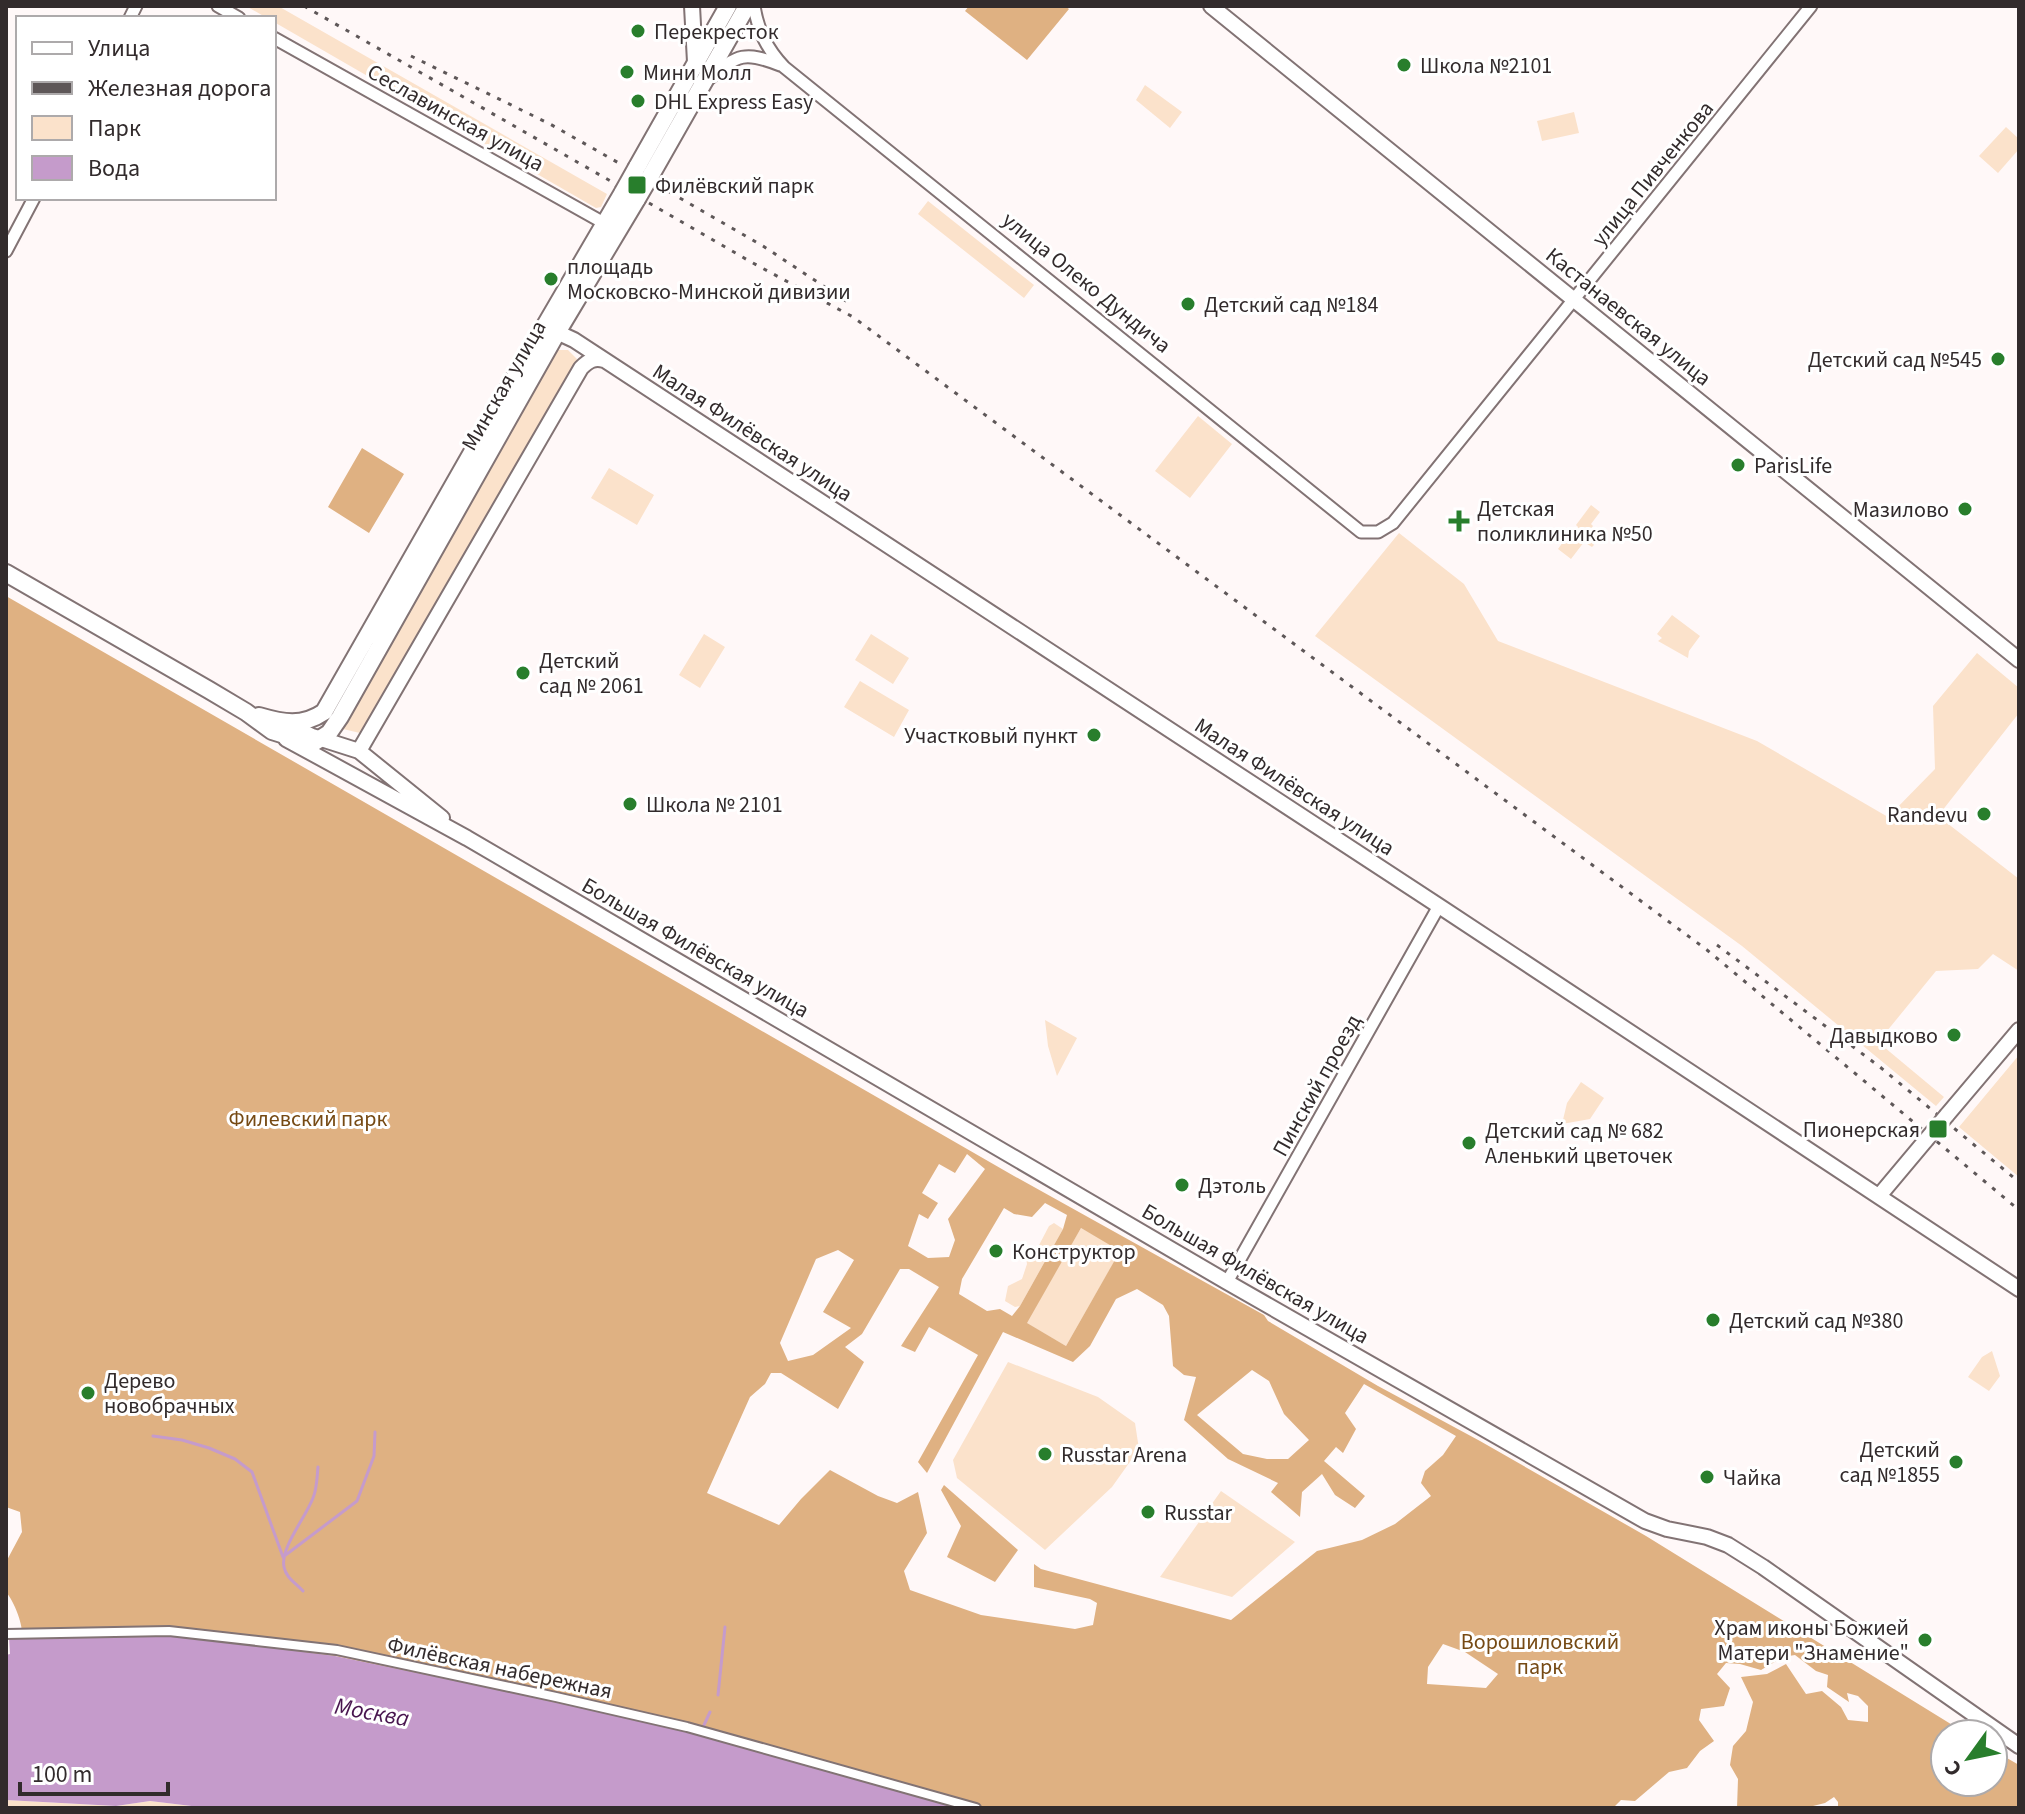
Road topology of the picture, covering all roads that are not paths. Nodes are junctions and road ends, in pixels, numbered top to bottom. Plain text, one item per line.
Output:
1 (218, 6) edge
2 (692, 6) edge
3 (728, 6) edge
4 (747, 6) edge
5 (754, 6) edge
6 (1211, 6) edge
7 (1811, 6) edge
8 (236, 16) edge
9 (276, 39) edge
10 (695, 62) junction
11 (784, 67) junction
12 (702, 85) junction
13 (644, 171) junction
14 (33, 200) edge
15 (611, 228) junction
16 (6, 251) edge
17 (1575, 300) junction
18 (551, 329) junction
19 (604, 360) junction
20 (1361, 532) joint
21 (6, 573) edge
22 (2019, 660) edge
23 (246, 712) junction
24 (332, 715) junction
25 (288, 724) junction
26 (272, 731) junction
27 (322, 739) junction
28 (352, 749) junction
29 (349, 775) junction
30 (467, 838) junction
31 (1439, 906) junction
32 (2019, 1030) edge
33 (1879, 1196) junction
34 (1227, 1282) junction
35 (2019, 1289) edge
36 (6, 1634) edge
37 (2019, 1746) edge
38 (976, 1808) edge

1 - 8 street
2 - 10 street
3 - 10 main road, Минская улица
4 - 12 main road, Минская улица
5 - 11 street, улица Олеко Дундича
6 - 17 street, Кастанаевская улица
7 - 17 street, улица Пивченкова
9 - 15 street, Сеславинская улица
10 - 13 main road, Минская улица
11 - 12 street, улица Олеко Дундича
11 - 20 street, улица Олеко Дундича
12 - 13 main road, Минская улица
13 - 15 main road, Минская улица, bridge
14 - 16 street
15 - 18 main road, Минская улица
17 - 20 street, улица Пивченкова
17 - 22 street, Кастанаевская улица
18 - 19 street, Малая Филёвская улица
18 - 24 main road, Минская улица
19 - 28 street
19 - 31 street, Малая Филёвская улица
21 - 23 main road, Большая Филёвская улица
23 - 25 main road
23 - 26 main road, Большая Филёвская улица
24 - 25 main road
24 - 27 main road, Минская улица
24 - 28 street
25 - 27 street, Большая Филёвская улица
26 - 27 main road
26 - 29 street, Большая Филёвская улица
27 - 28 street, Большая Филёвская улица
27 - 29 street, Большая Филёвская улица
28 - 30 street, Большая Филёвская улица
29 - 30 street, Большая Филёвская улица
30 - 34 street, Большая Филёвская улица
31 - 33 street, Малая Филёвская улица
31 - 34 street, Пинский проезд
32 - 33 street, bridge
33 - 35 street, Малая Филёвская улица
34 - 37 street, Большая Филёвская улица
36 - 38 street, Филёвская набережная

